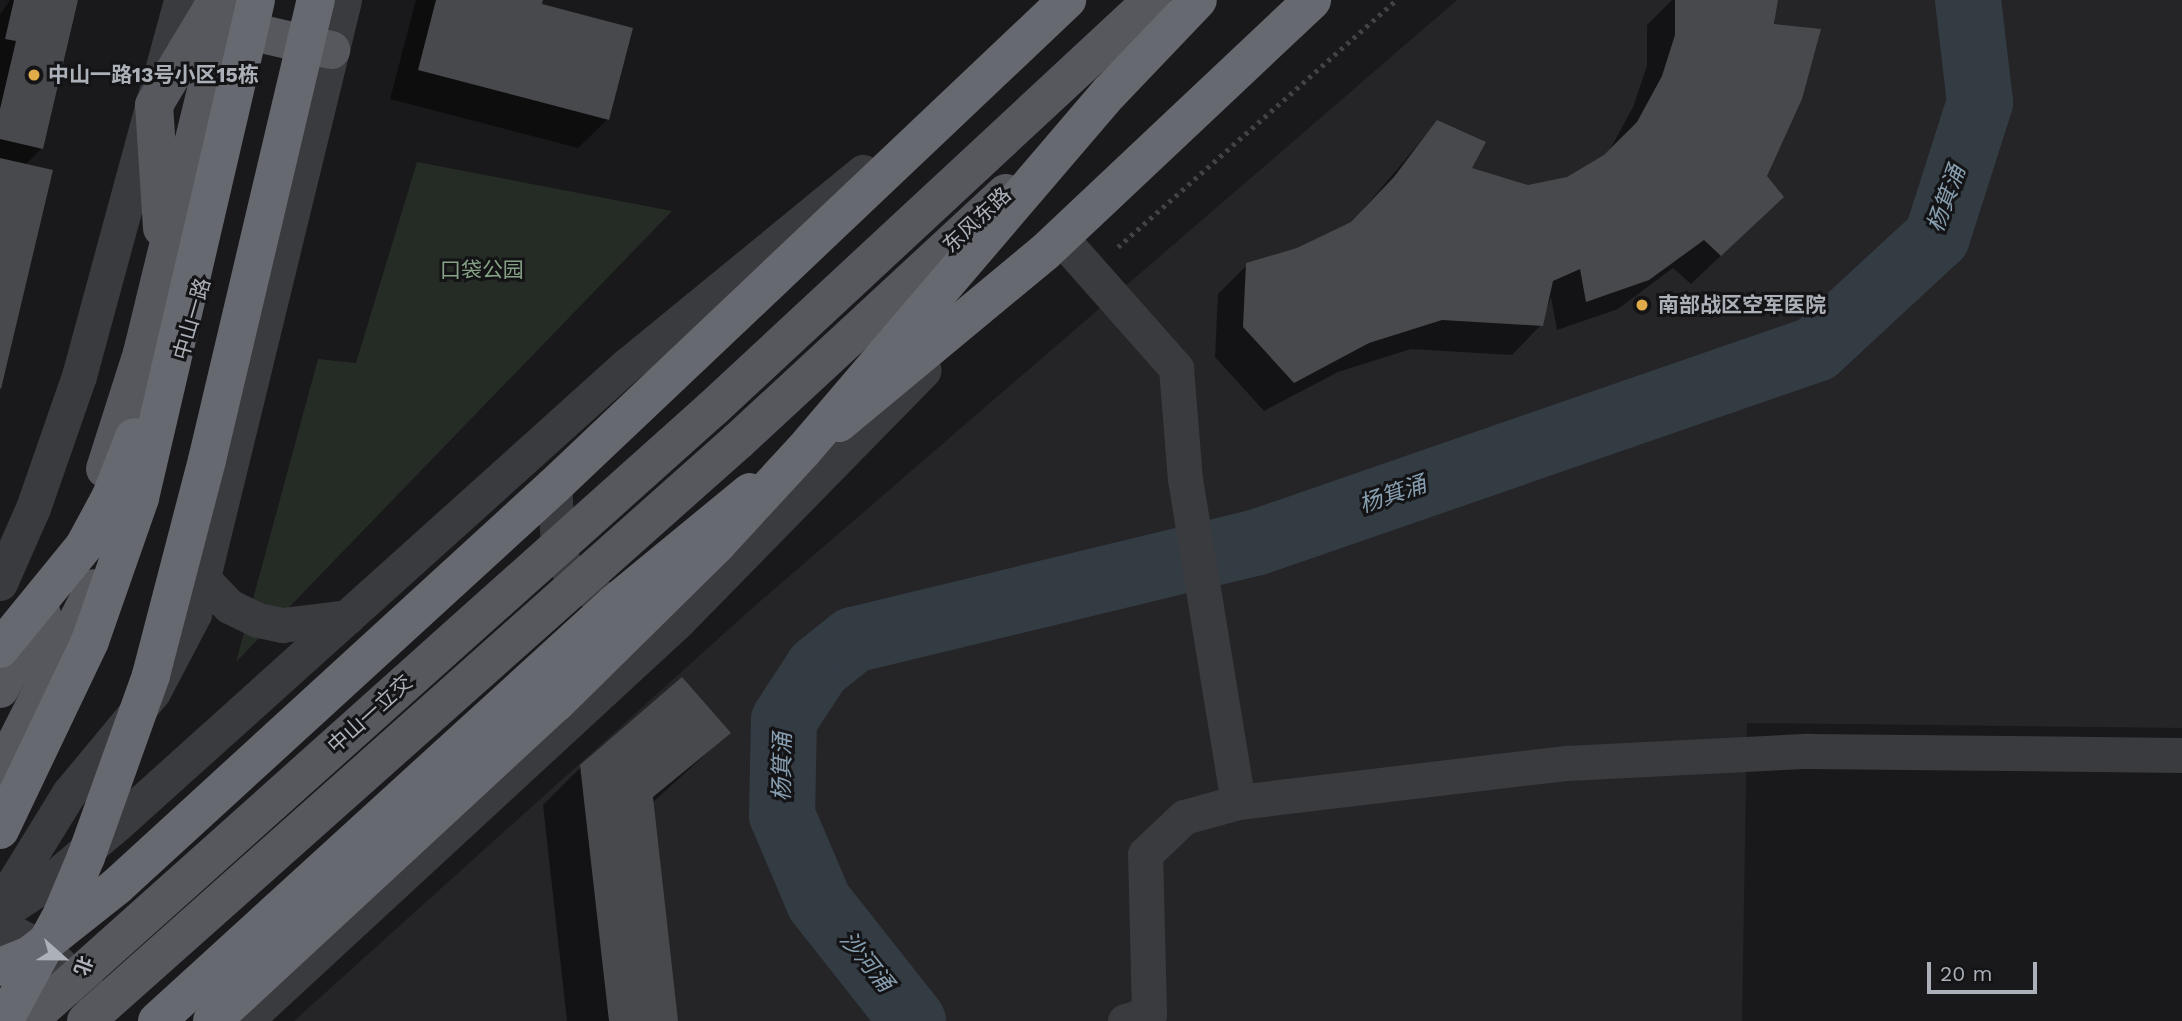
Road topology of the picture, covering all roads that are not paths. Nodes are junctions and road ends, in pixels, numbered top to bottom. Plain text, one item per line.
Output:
1 (181, 0) edge
2 (217, 0) edge
3 (229, 0) edge
4 (316, 0) edge
5 (344, 0) edge
6 (1067, 0) edge
7 (1152, 0) edge
8 (1198, 0) edge
9 (1217, 0) edge
10 (1312, 0) edge
11 (266, 12) edge
12 (331, 50) junction
13 (1005, 58) junction
14 (154, 104) junction
15 (1061, 238) junction
16 (164, 269) junction
17 (995, 296) junction
18 (182, 311) junction
19 (713, 408) joint
20 (738, 441) joint
21 (554, 486) junction
22 (204, 580) junction
23 (0, 583) edge
24 (614, 604) junction
25 (348, 617) junction
26 (59, 619) junction
27 (0, 649) edge
28 (0, 689) edge
29 (2182, 755) edge
30 (0, 774) edge
31 (1238, 802) junction
32 (0, 830) edge
33 (0, 905) edge
34 (0, 914) edge
35 (0, 926) edge
36 (0, 967) edge
37 (0, 992) edge
38 (4, 1021) edge
39 (28, 1021) edge
40 (37, 1021) edge
41 (86, 1021) edge
42 (112, 1021) edge
43 (157, 1021) edge
44 (212, 1021) edge
45 (244, 1021) edge
46 (1125, 1021) edge

1 - 14 street
2 - 14 main road
3 - 16 main road, 中山一路
4 - 38 highway, bridge
5 - 12 street
6 - 13 highway
7 - 19 main road, 东风东路
8 - 44 highway, bridge
9 - 20 main road, 东风东路
10 - 15 highway
11 - 12 main road
11 - 18 highway, bridge
11 - 26 main road, 中山一路
12 - 22 street
13 - 21 highway
13 - 25 street
14 - 16 main road
14 - 23 street
15 - 17 highway
15 - 31 street
16 - 26 main road, 中山一路
17 - 24 highway
17 - 45 street
18 - 27 highway, bridge
18 - 32 highway, bridge
19 - 39 main road, 中山一立交, bridge
20 - 41 main road, 中山一立交, bridge
21 - 24 street
21 - 36 highway, bridge
22 - 25 street
22 - 33 street
24 - 43 highway, bridge
25 - 34 street
26 - 28 main road
26 - 30 main road
29 - 31 street
31 - 46 street
35 - 42 street
37 - 40 highway, bridge

